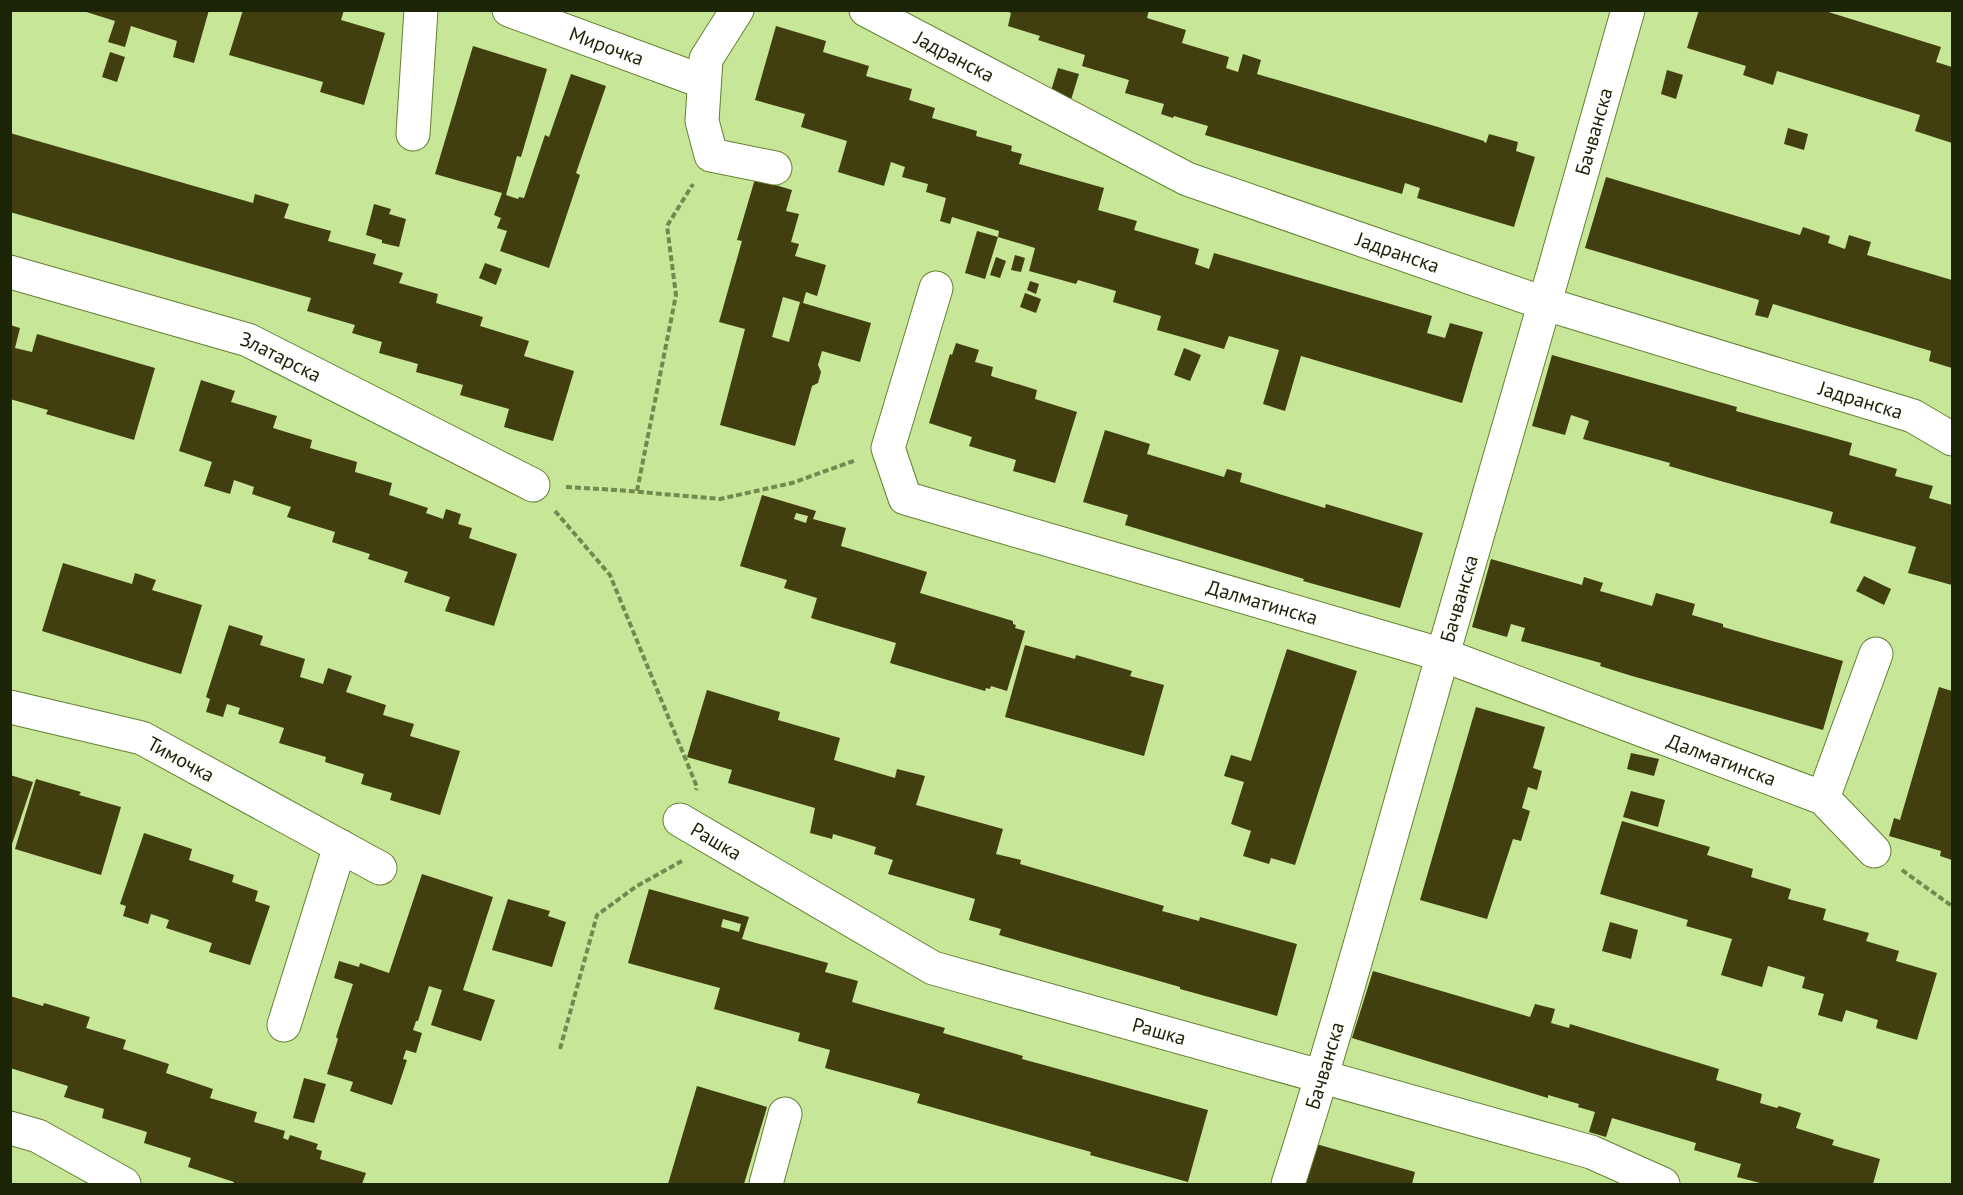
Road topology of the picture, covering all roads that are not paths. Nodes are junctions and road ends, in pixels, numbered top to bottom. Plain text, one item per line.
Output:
1 (421, 10) edge
2 (509, 10) edge
3 (737, 10) edge
4 (866, 10) edge
5 (1628, 10) edge
6 (704, 82) junction
7 (412, 134) dead end
8 (775, 168) dead end
9 (10, 272) edge
10 (936, 288) dead end
11 (1546, 304) junction
12 (1953, 439) edge
13 (533, 485) road end
14 (1876, 654) dead end
15 (1443, 655) junction
16 (10, 707) edge
17 (1824, 798) junction
18 (680, 820) road end
19 (340, 846) junction
20 (1874, 851) road end
21 (380, 867) dead end
22 (284, 1025) dead end
23 (1322, 1077) junction
24 (785, 1114) dead end
25 (10, 1128) edge
26 (124, 1185) edge
27 (766, 1185) edge
28 (1288, 1185) edge
29 (1663, 1185) edge

1 - 7 street
2 - 6 street, Мирочка
3 - 6 street
4 - 11 street, Јадранска
5 - 11 street, Бачванска
6 - 8 street
9 - 13 street, Златарска
10 - 15 street, Далматинска
11 - 12 street, Јадранска
11 - 15 street, Бачванска
14 - 17 street
15 - 17 street, Далматинска
15 - 23 street, Бачванска
16 - 19 street, Тимочка
17 - 20 street, Далматинска
18 - 23 street, Рашка
19 - 21 street, Тимочка
19 - 22 street
23 - 28 street, Бачванска
23 - 29 street, Рашка
24 - 27 street
25 - 26 street

